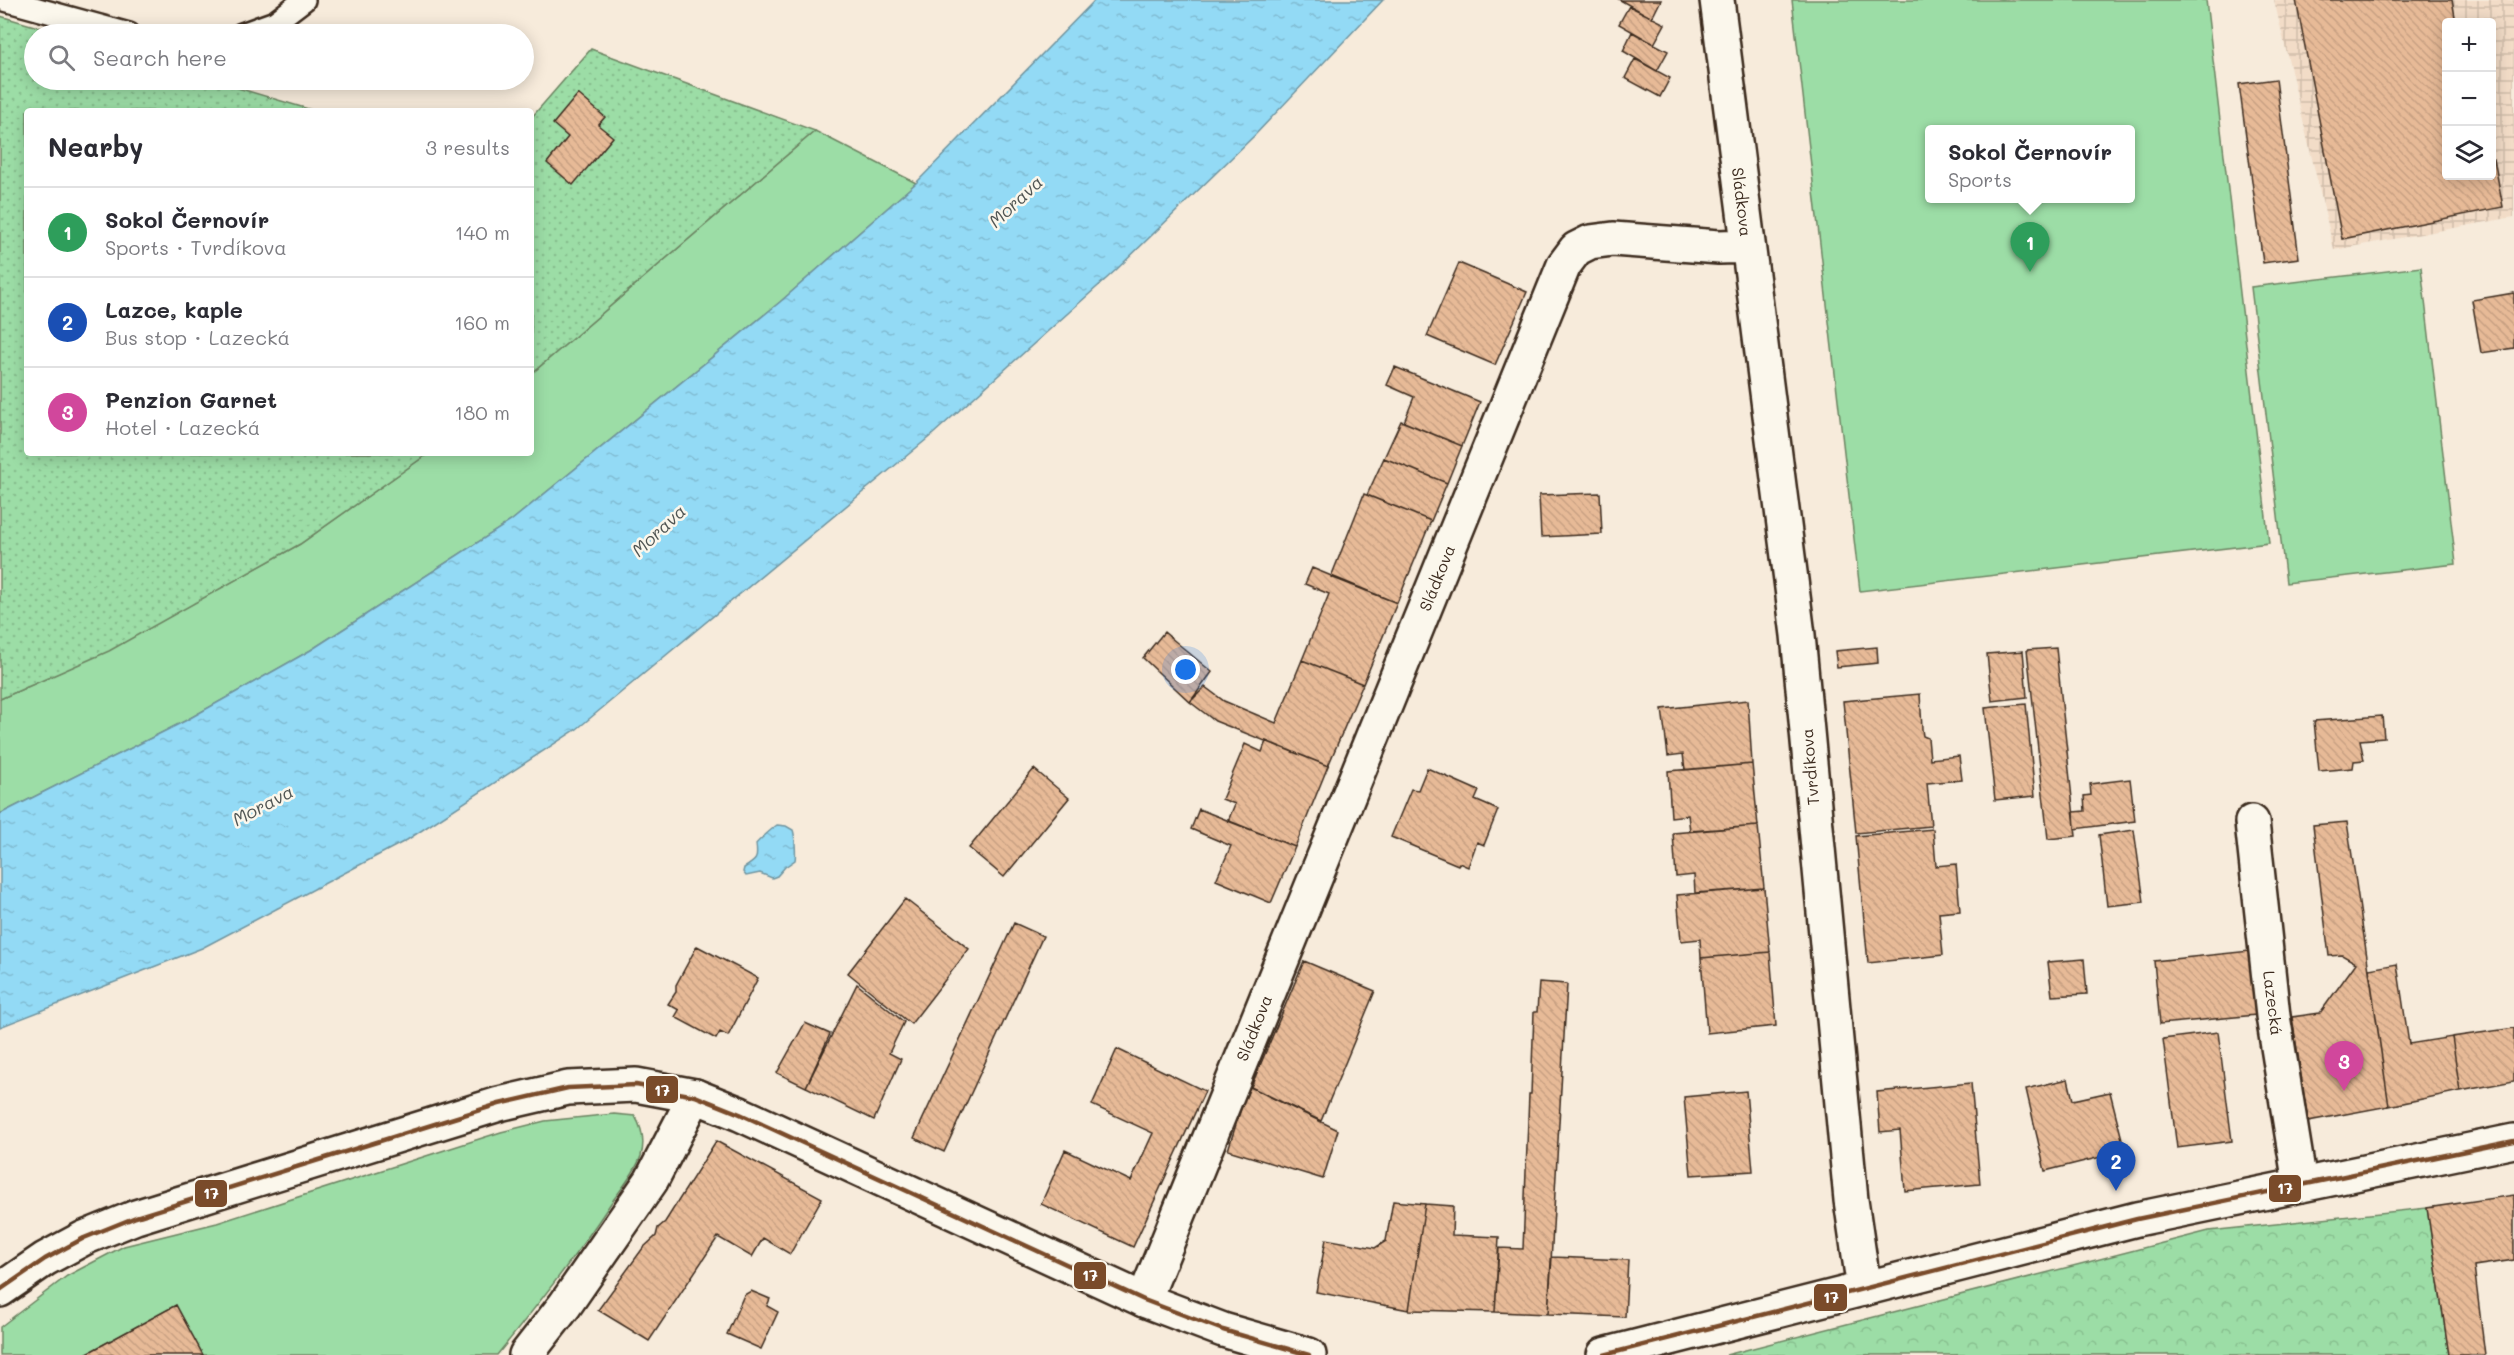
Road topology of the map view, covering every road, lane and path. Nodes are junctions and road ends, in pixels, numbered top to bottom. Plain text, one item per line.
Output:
1 (5, 0) edge
2 (304, 0) edge
3 (1717, 0) edge
4 (93, 24) edge
5 (270, 24) edge
6 (1748, 246) junction
7 (2252, 822) dead end
8 (695, 1096) junction
9 (2514, 1141) edge
10 (2300, 1184) junction
11 (1864, 1289) junction
12 (0, 1290) edge
13 (1144, 1300) junction
14 (526, 1355) edge
15 (1309, 1355) edge
16 (1605, 1355) edge

1 - 4 lane
2 - 5 lane
3 - 6 street, Sládkova
6 - 11 street, Tvrdíkova
6 - 13 street, Sládkova
7 - 10 street, Lazecká
8 - 12 street
8 - 13 street
8 - 14 street
9 - 10 street
10 - 11 street
11 - 16 street
13 - 15 street

